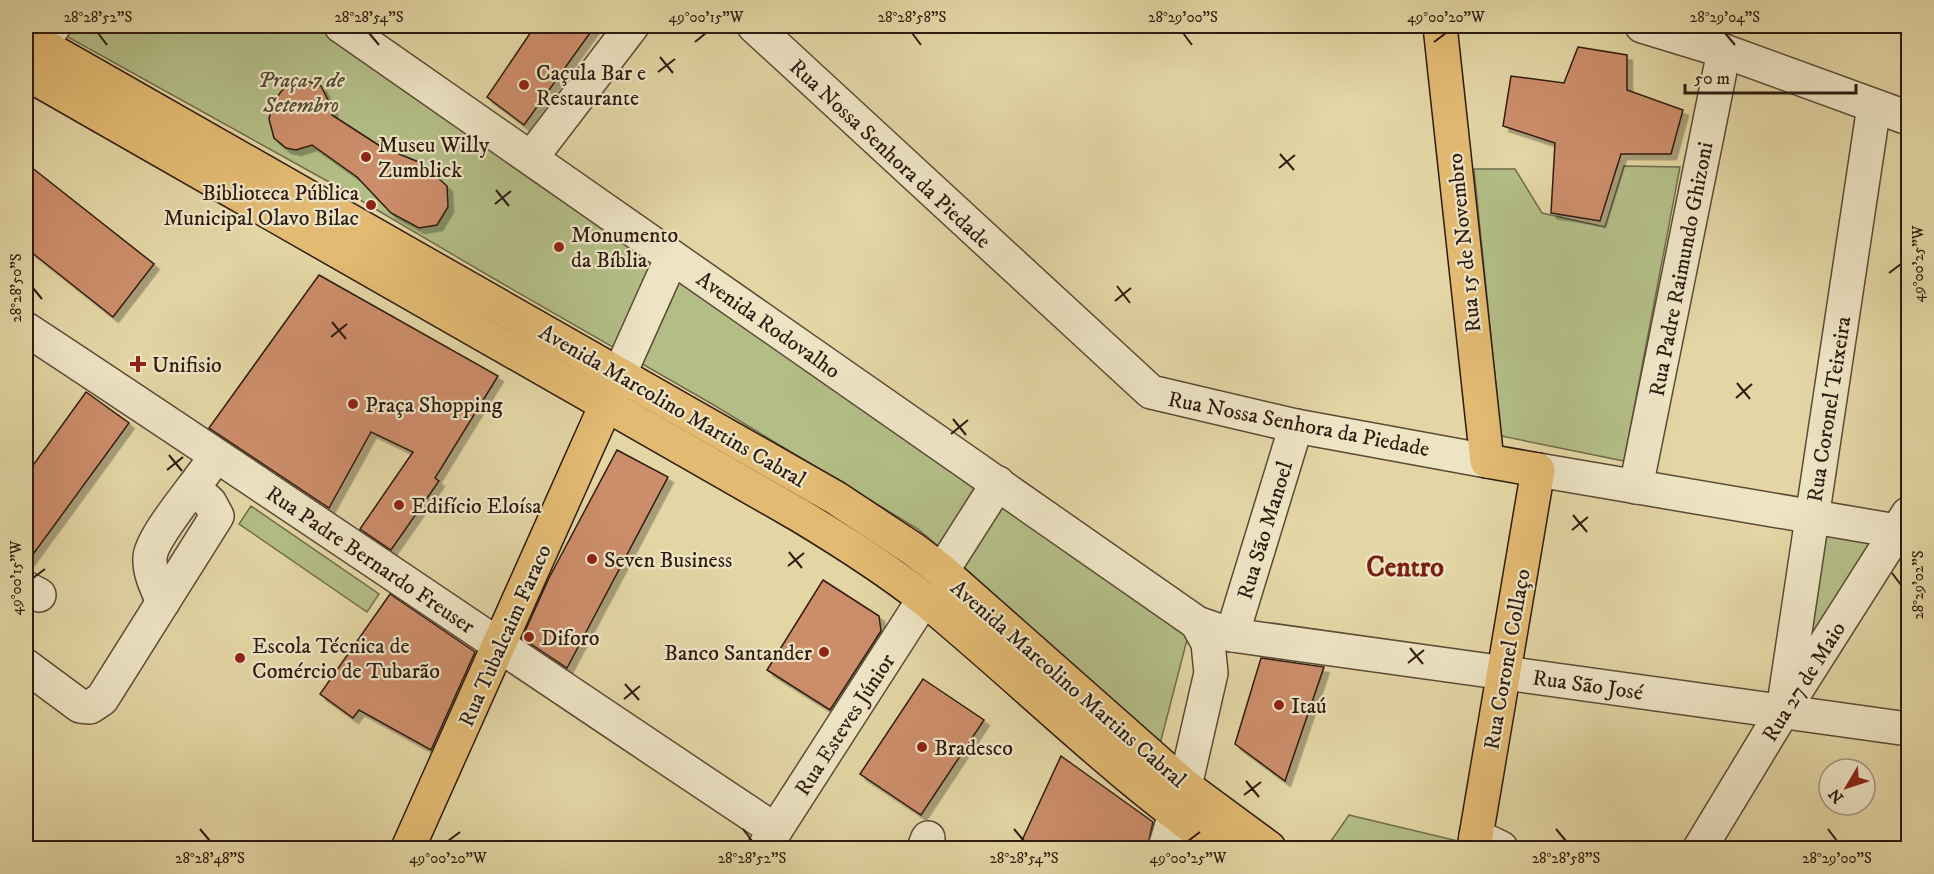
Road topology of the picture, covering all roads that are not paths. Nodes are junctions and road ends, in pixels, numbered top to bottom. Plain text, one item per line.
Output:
1 (341, 26) edge
2 (632, 26) edge
3 (754, 26) edge
4 (1440, 26) edge
5 (1642, 26) edge
6 (36, 42) edge
7 (1724, 51) junction
8 (26, 73) edge
9 (1874, 106) junction
10 (1908, 118) edge
11 (531, 158) junction
12 (672, 257) junction
13 (26, 329) edge
14 (619, 375) junction
15 (606, 405) junction
16 (1296, 426) junction
17 (217, 454) junction
18 (1487, 461) junction
19 (1538, 470) junction
20 (998, 483) junction
21 (1636, 487) junction
22 (1812, 517) junction
23 (1905, 526) edge
24 (942, 571) junction
25 (924, 599) junction
26 (1197, 623) junction
27 (1232, 635) junction
28 (499, 646) junction
29 (26, 666) edge
30 (1504, 672) junction
31 (1783, 711) junction
32 (1908, 729) edge
33 (1180, 800) junction
34 (770, 839) edge
35 (1484, 844) edge
36 (408, 849) edge
37 (1165, 849) edge
38 (1222, 849) edge
39 (1269, 849) edge
40 (1700, 849) edge

1 - 11 street, Avenida Rodovalho
2 - 11 street
3 - 16 street, Rua Nossa Senhora da Piedade
4 - 18 main road, Rua 15 de Novembro
5 - 7 street
6 - 14 main road, Avenida Marcolino Martins Cabral
7 - 9 street
7 - 21 street, Rua Padre Raimundo Ghizoni
8 - 15 main road, Avenida Marcolino Martins Cabral
9 - 10 street
9 - 22 street, Rua Coronel Teixeira
11 - 12 street, Avenida Rodovalho
12 - 14 street, Rua Tubalcaim Faraco
12 - 20 street, Avenida Rodovalho
13 - 17 street, Rua Padre Bernardo Freuser
14 - 15 main road, Rua Tubalcaim Faraco
14 - 24 main road, Avenida Marcolino Martins Cabral
15 - 25 main road, Avenida Marcolino Martins Cabral
15 - 28 main road, Rua Tubalcaim Faraco
16 - 18 street, Rua Nossa Senhora da Piedade
16 - 27 street, Rua São Manoel
17 - 28 street, Rua Padre Bernardo Freuser
17 - 29 street
18 - 19 main road, Rua Nossa Senhora da Piedade
19 - 21 street, Rua Nossa Senhora da Piedade
19 - 30 main road, Rua Coronel Collaço
20 - 24 street
20 - 26 street, Avenida Rodovalho
21 - 22 street, Rua Nossa Senhora da Piedade
22 - 23 street, Rua Nossa Senhora da Piedade
22 - 31 street, Rua Coronel Teixeira
23 - 31 street, Rua 27 de Maio
24 - 33 main road, Avenida Marcolino Martins Cabral
25 - 33 main road, Avenida Marcolino Martins Cabral
25 - 34 street, Rua Esteves Júnior
26 - 27 street, Rua São José
26 - 33 street
27 - 30 street, Rua São José
28 - 34 street, Rua Padre Bernardo Freuser
28 - 36 main road, Rua Tubalcaim Faraco
30 - 31 street, Rua São José
30 - 35 main road, Rua Coronel Collaço
31 - 32 street, Rua São José
31 - 40 street, Rua 27 de Maio
33 - 37 street
33 - 38 main road, Avenida Marcolino Martins Cabral
33 - 39 main road, Avenida Marcolino Martins Cabral

